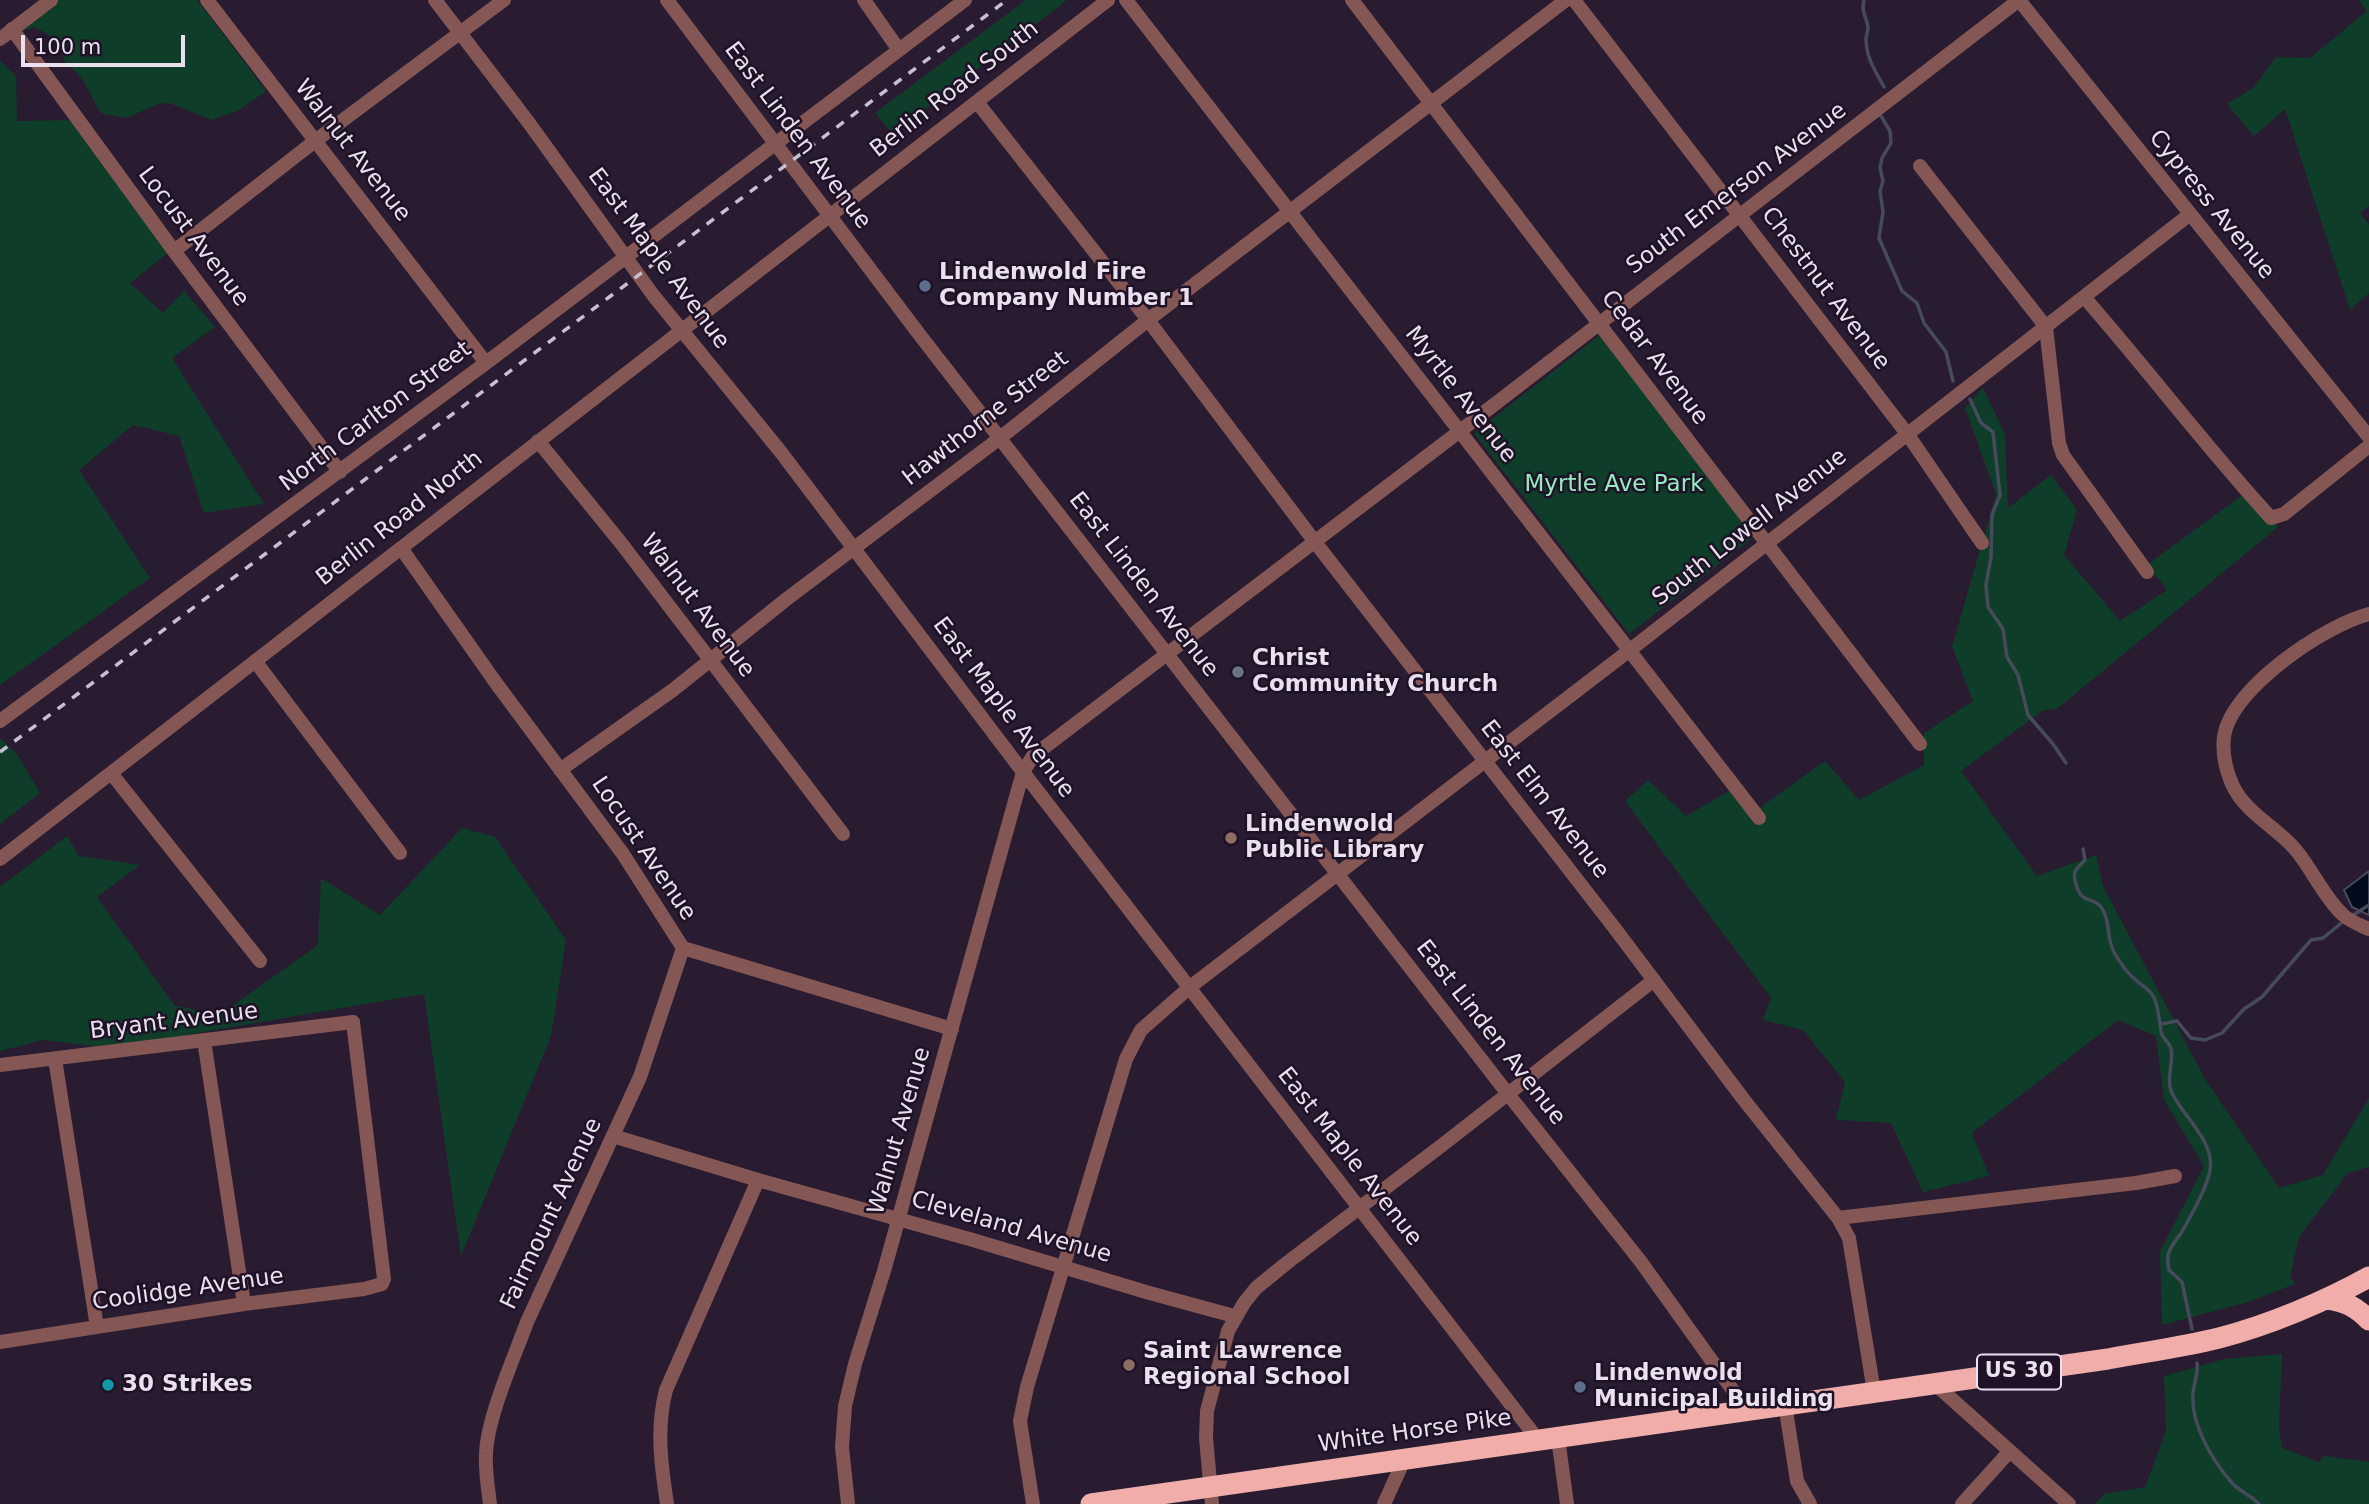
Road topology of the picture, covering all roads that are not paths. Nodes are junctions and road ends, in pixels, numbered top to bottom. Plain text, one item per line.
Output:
1 (51, 0) edge
2 (207, 0) edge
3 (435, 0) edge
4 (504, 0) edge
5 (667, 0) edge
6 (864, 0) edge
7 (965, 0) edge
8 (1108, 0) edge
9 (1126, 0) edge
10 (1352, 0) edge
11 (1566, 0) edge
12 (1574, 0) edge
13 (2019, 0) edge
14 (12, 29) junction
15 (460, 33) junction
16 (0, 39) edge
17 (899, 50) junction
18 (977, 102) junction
19 (1430, 102) junction
20 (315, 141) junction
21 (775, 144) junction
22 (1920, 166) dead end
23 (1289, 211) junction
24 (1741, 215) junction
25 (2189, 215) junction
26 (828, 216) junction
27 (174, 251) junction
28 (625, 257) junction
29 (2084, 298) junction
30 (1148, 320) junction
31 (1599, 324) junction
32 (2046, 327) junction
33 (681, 330) junction
34 (486, 363) junction
35 (1460, 431) junction
36 (1908, 435) junction
37 (2369, 437) edge
38 (1000, 438) junction
39 (538, 440) junction
40 (2369, 446) edge
41 (340, 472) junction
42 (1315, 542) junction
43 (1982, 543) dead end
44 (1767, 544) junction
45 (401, 548) junction
46 (855, 549) junction
47 (2147, 572) dead end
48 (2369, 614) edge
49 (1630, 650) junction
50 (1167, 655) junction
51 (255, 661) junction
52 (709, 661) junction
53 (0, 721) edge
54 (1920, 744) dead end
55 (1485, 761) junction
56 (560, 770) junction
57 (1023, 772) junction
58 (111, 773) junction
59 (1759, 818) dead end
60 (843, 834) dead end
61 (400, 853) dead end
62 (0, 859) edge
63 (1336, 874) junction
64 (2363, 926) edge
65 (683, 948) junction
66 (260, 961) dead end
67 (1654, 980) junction
68 (1190, 987) junction
69 (952, 1029) junction
70 (204, 1040) junction
71 (55, 1059) junction
72 (0, 1065) edge
73 (1507, 1094) junction
74 (613, 1136) junction
75 (2175, 1176) dead end
76 (758, 1180) junction
77 (1360, 1208) junction
78 (1838, 1218) junction
79 (898, 1219) junction
80 (1065, 1268) junction
81 (2367, 1283) edge
82 (382, 1284) joint
83 (2326, 1299) junction
84 (244, 1304) junction
85 (1234, 1316) junction
86 (2369, 1320) edge
87 (97, 1326) junction
88 (0, 1342) edge
89 (1936, 1385) junction
90 (1874, 1392) junction
91 (1785, 1404) junction
92 (1747, 1410) junction
93 (1548, 1439) junction
94 (2010, 1451) junction
95 (1404, 1460) junction
96 (1212, 1496) edge
97 (490, 1504) edge
98 (667, 1504) edge
99 (848, 1504) edge
100 (1033, 1504) edge
101 (1091, 1504) edge
102 (1384, 1504) edge
103 (1567, 1504) edge
104 (1810, 1504) edge
105 (1962, 1504) edge
106 (2069, 1504) edge

1 - 14 street
2 - 20 street, Walnut Avenue
3 - 15 street, East Maple Avenue
4 - 15 street
5 - 21 street, East Linden Avenue
6 - 17 street
7 - 17 street, North Carlton Street
8 - 18 street, Berlin Road South
9 - 23 street, Myrtle Avenue
10 - 19 street, Cedar Avenue
11 - 19 street, Hawthorne Street
12 - 24 street, Chestnut Avenue
13 - 24 street, South Emerson Avenue
13 - 25 street, Cypress Avenue
14 - 16 street
14 - 27 street, Locust Avenue
15 - 20 street
15 - 28 street, East Maple Avenue
17 - 21 street, North Carlton Street
18 - 26 street, Berlin Road South
18 - 30 street, East Elm Avenue
19 - 23 street, Hawthorne Street
19 - 31 street, Cedar Avenue
20 - 27 street
20 - 34 street, Walnut Avenue
21 - 26 street, East Linden Avenue
21 - 28 street, North Carlton Street
22 - 32 street
23 - 30 street, Hawthorne Street
23 - 35 street, Myrtle Avenue
24 - 31 street, South Emerson Avenue
24 - 36 street, Chestnut Avenue
25 - 29 street, South Lowell Avenue
25 - 37 street, Cypress Avenue
26 - 33 street, Berlin Road North
26 - 38 street, East Linden Avenue
27 - 41 street, Locust Avenue
28 - 33 street, East Maple Avenue
28 - 34 street, North Carlton Street
29 - 32 street, South Lowell Avenue
29 - 40 street
30 - 38 street, Hawthorne Street
30 - 42 street, East Elm Avenue
31 - 35 street, South Emerson Avenue
31 - 44 street, Cedar Avenue
32 - 36 street, South Lowell Avenue
32 - 47 street
33 - 39 street, Berlin Road North
33 - 46 street, East Maple Avenue
34 - 41 street, North Carlton Street
35 - 42 street, South Emerson Avenue
35 - 49 street, Myrtle Avenue
36 - 43 street, Chestnut Avenue
36 - 44 street, South Lowell Avenue
38 - 46 street, Hawthorne Street
38 - 50 street, East Linden Avenue
39 - 45 street, Berlin Road North
39 - 52 street, Walnut Avenue
41 - 53 street, North Carlton Street
42 - 50 street, South Emerson Avenue
42 - 55 street, East Elm Avenue
44 - 49 street, South Lowell Avenue
44 - 54 street, Cedar Avenue
45 - 51 street, Berlin Road North
45 - 56 street, Locust Avenue
46 - 52 street, Hawthorne Street
46 - 57 street, East Maple Avenue
48 - 64 street
49 - 55 street, South Lowell Avenue
49 - 59 street, Myrtle Avenue
50 - 57 street, South Emerson Avenue
50 - 63 street, East Linden Avenue
51 - 58 street, Berlin Road North
51 - 61 street
52 - 56 street, Hawthorne Street
52 - 60 street, Walnut Avenue
55 - 63 street, South Lowell Avenue
55 - 67 street, East Elm Avenue
56 - 65 street, Locust Avenue
57 - 68 street, East Maple Avenue
57 - 69 street, Walnut Avenue
58 - 62 street, Berlin Road North
58 - 66 street
63 - 68 street, South Lowell Avenue
63 - 73 street, East Linden Avenue
65 - 69 street, Locust Avenue
65 - 74 street, Fairmount Avenue
67 - 73 street
67 - 78 street, East Elm Avenue
68 - 77 street, East Maple Avenue
68 - 80 street, South Lowell Avenue
69 - 79 street, Walnut Avenue
70 - 71 street, Bryant Avenue
70 - 82 street, Bryant Avenue
70 - 84 street
71 - 72 street, Bryant Avenue
71 - 87 street
73 - 77 street
73 - 92 street, East Linden Avenue
74 - 76 street, Cleveland Avenue
74 - 97 street, Fairmount Avenue
75 - 78 street
76 - 79 street, Cleveland Avenue
76 - 98 street
77 - 85 street
77 - 93 street, East Maple Avenue
78 - 90 street, East Elm Avenue
79 - 80 street, Cleveland Avenue
79 - 99 street, Walnut Avenue
80 - 85 street, Cleveland Avenue
80 - 100 street
81 - 83 highway, US 30
82 - 84 street, Coolidge Avenue
83 - 86 highway
83 - 89 highway, US 30
84 - 87 street, Coolidge Avenue
85 - 96 street
87 - 88 street, Coolidge Avenue
89 - 90 highway, US 30
89 - 94 street
90 - 91 highway, US 30
91 - 92 highway, US 30
91 - 104 street
92 - 93 highway, White Horse Pike / US 30
93 - 95 highway, White Horse Pike / US 30
93 - 103 street
94 - 105 street
94 - 106 street
95 - 96 highway, White Horse Pike / US 30
95 - 102 street
96 - 101 highway, White Horse Pike / US 30

